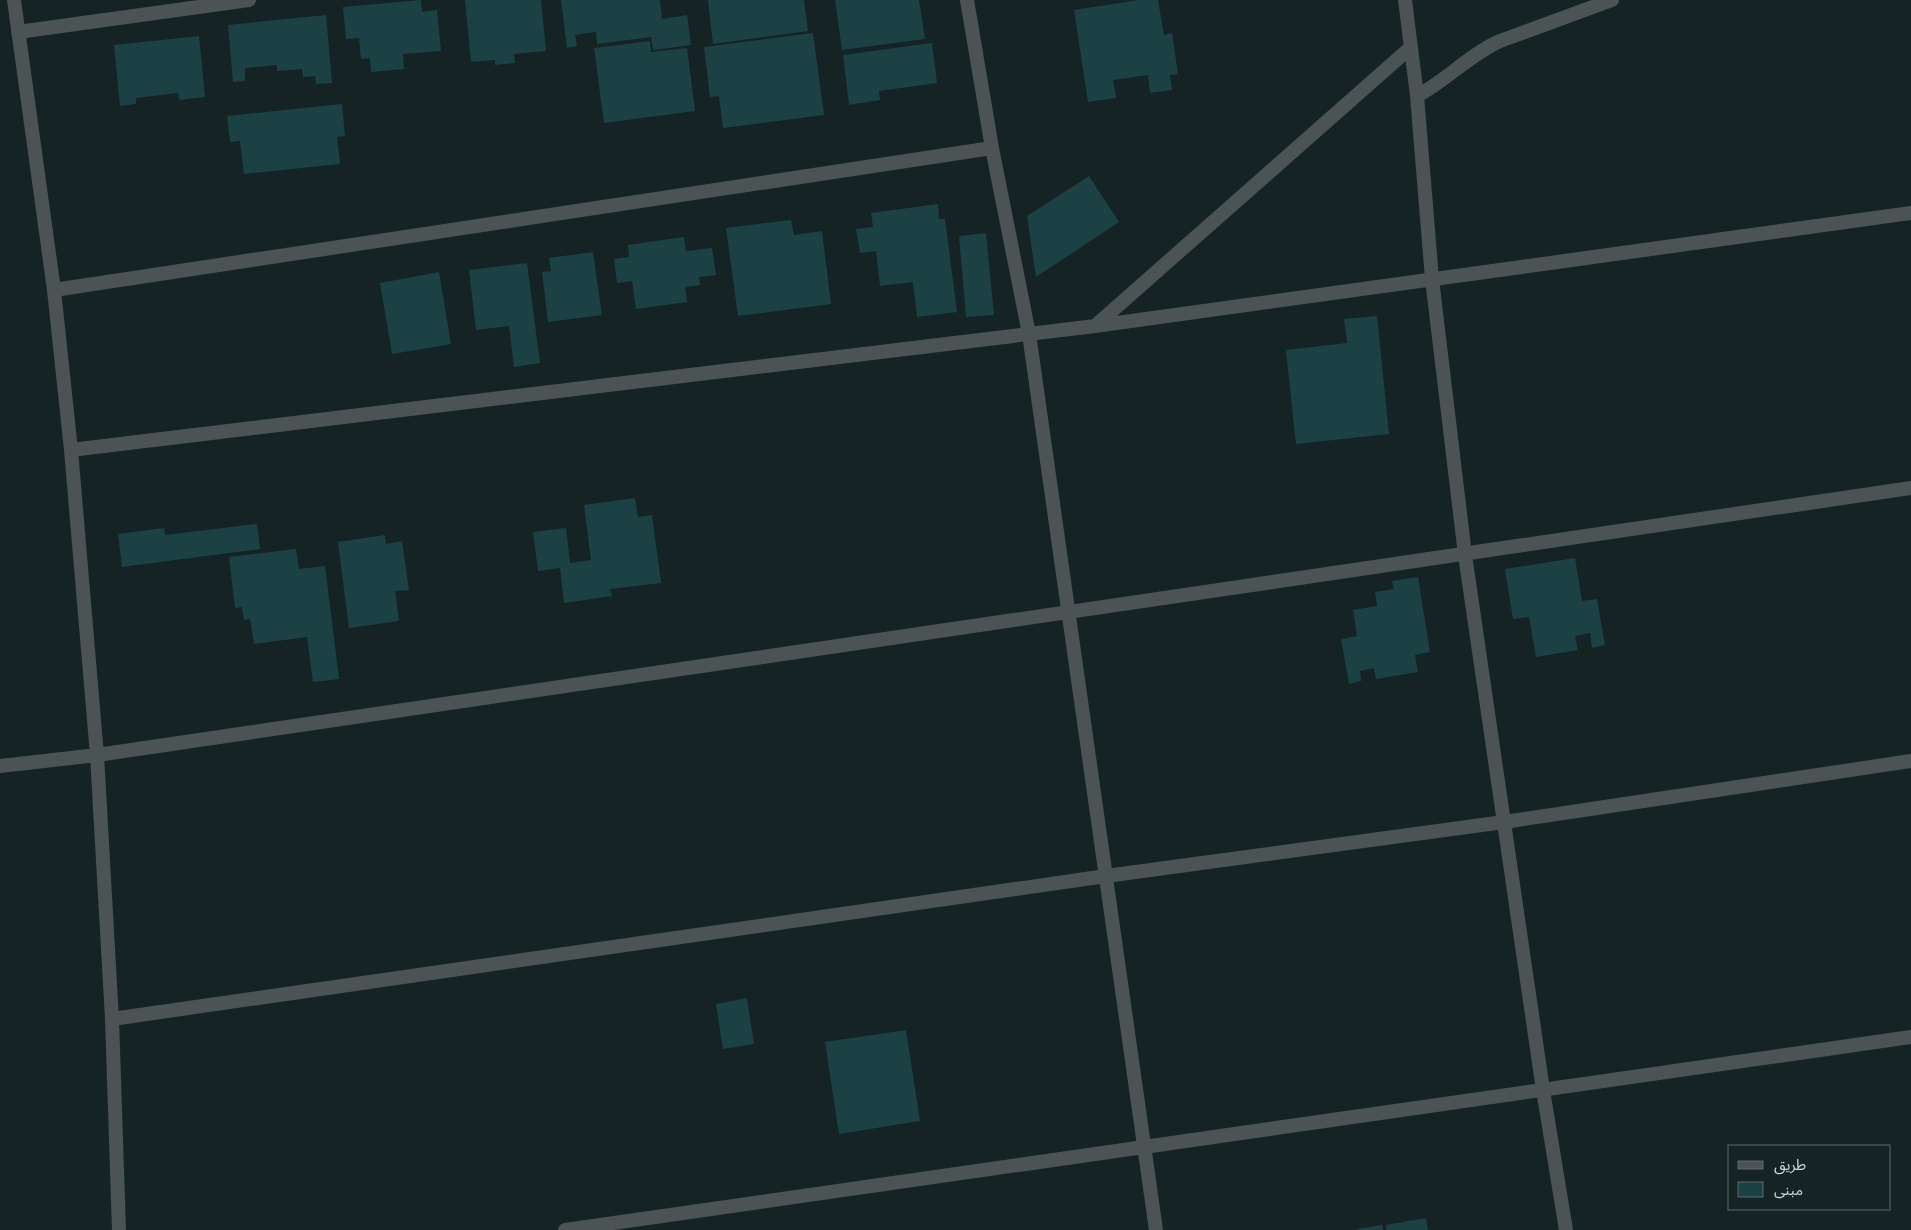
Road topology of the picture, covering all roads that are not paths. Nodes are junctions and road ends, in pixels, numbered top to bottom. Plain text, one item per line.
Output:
1 (14, 0) edge
2 (249, 0) edge
3 (967, 0) edge
4 (1405, 0) edge
5 (1612, 0) edge
6 (18, 32) junction
7 (1410, 48) junction
8 (1417, 96) junction
9 (992, 148) junction
10 (1911, 213) edge
11 (1432, 279) junction
12 (54, 290) junction
13 (1095, 326) junction
14 (1029, 334) junction
15 (71, 450) junction
16 (1911, 488) edge
17 (1465, 554) junction
18 (1068, 612) junction
19 (97, 755) junction
20 (1911, 761) edge
21 (0, 766) edge
22 (1504, 822) junction
23 (1106, 876) junction
24 (112, 1019) junction
25 (1911, 1037) edge
26 (1543, 1090) junction
27 (1144, 1147) junction
28 (119, 1230) edge
29 (565, 1230) edge
30 (1156, 1230) edge
31 (1566, 1230) edge

1 - 6 street
2 - 6 street
3 - 9 street
4 - 7 street
5 - 8 street
6 - 12 street
7 - 8 street
7 - 13 street
8 - 11 street
9 - 12 street
9 - 14 street
10 - 11 street
11 - 13 street
11 - 17 street
12 - 15 street
13 - 14 street
14 - 15 street
14 - 18 street
15 - 19 street
16 - 17 street
17 - 18 street
17 - 22 street
18 - 19 street
18 - 23 street
19 - 21 street
19 - 24 street
20 - 22 street
22 - 23 street
22 - 26 street
23 - 24 street
23 - 27 street
24 - 28 street
25 - 26 street
26 - 27 street
26 - 31 street
27 - 29 street
27 - 30 street

